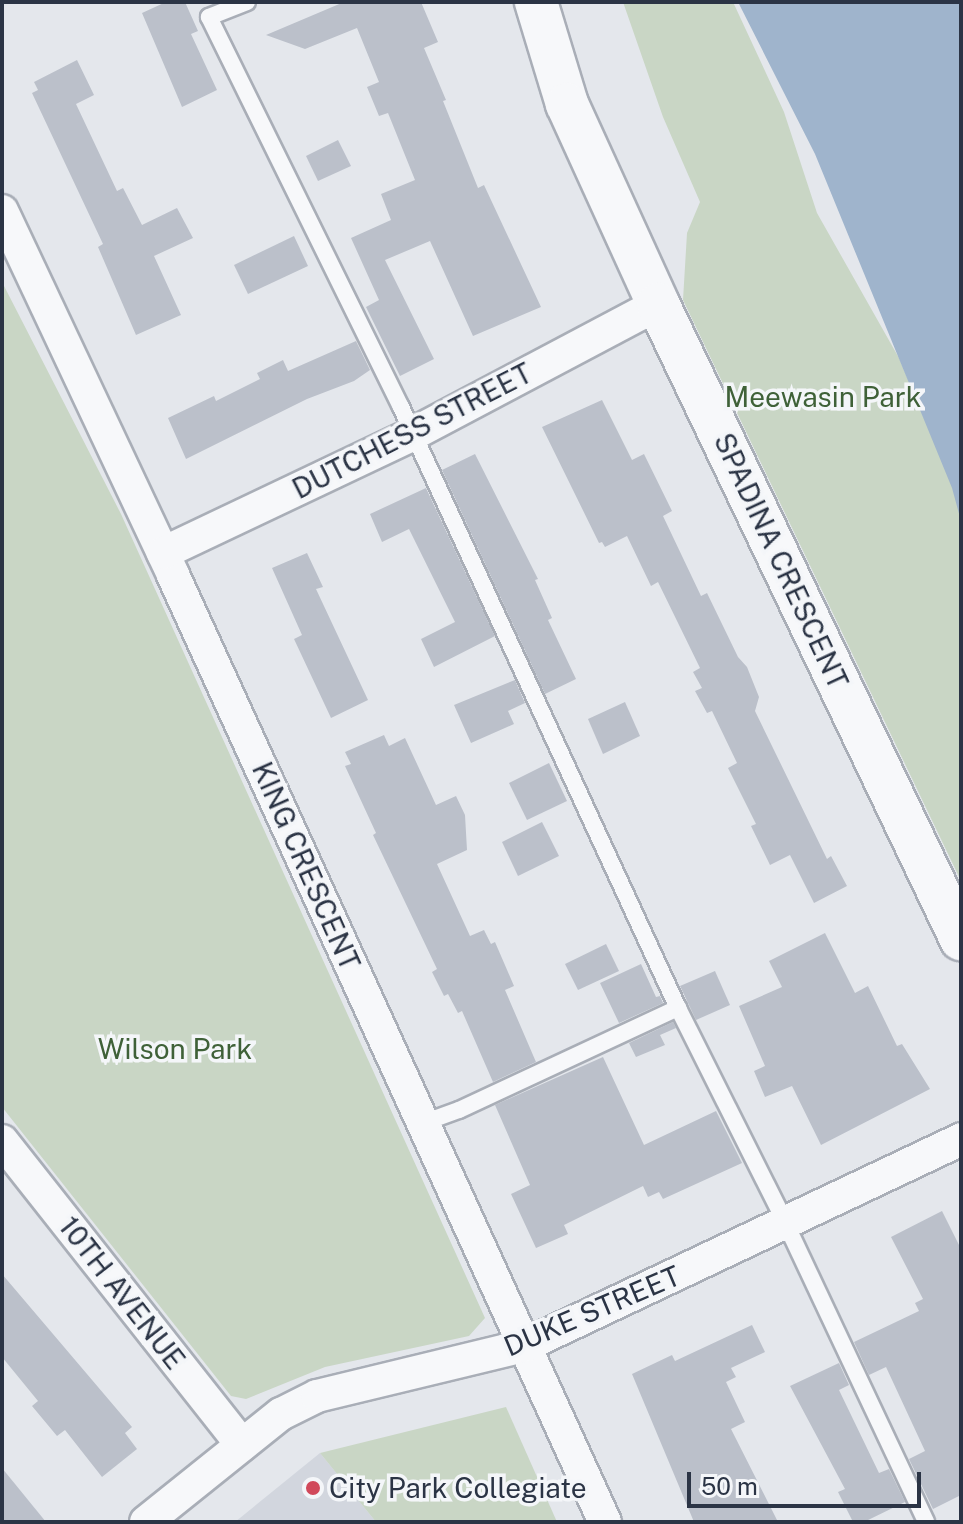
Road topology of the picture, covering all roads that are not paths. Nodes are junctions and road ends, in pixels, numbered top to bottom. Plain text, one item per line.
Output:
1 (247, 2) edge
2 (536, 2) edge
3 (2, 211) edge
4 (658, 304) junction
5 (411, 435) junction
6 (163, 553) junction
7 (961, 939) edge
8 (678, 1008) junction
9 (423, 1123) junction
10 (961, 1139) edge
11 (2, 1141) edge
12 (786, 1224) junction
13 (524, 1346) junction
14 (242, 1445) junction
15 (146, 1522) edge
16 (605, 1522) edge
17 (926, 1522) edge

1 - 5 lane
2 - 4 street, SPADINA CRESCENT
3 - 6 street, KING CRESCENT
4 - 5 street, DUTCHESS STREET
4 - 7 street, SPADINA CRESCENT
5 - 6 street, DUTCHESS STREET
5 - 8 lane
6 - 9 street, KING CRESCENT
8 - 9 lane
8 - 12 lane
9 - 13 street, KING CRESCENT
10 - 12 street, DUKE STREET
11 - 14 street, 10TH AVENUE
12 - 13 street, DUKE STREET
12 - 17 lane
13 - 14 street, DUKE STREET
13 - 16 street, KING CRESCENT
14 - 15 street, DUKE STREET

